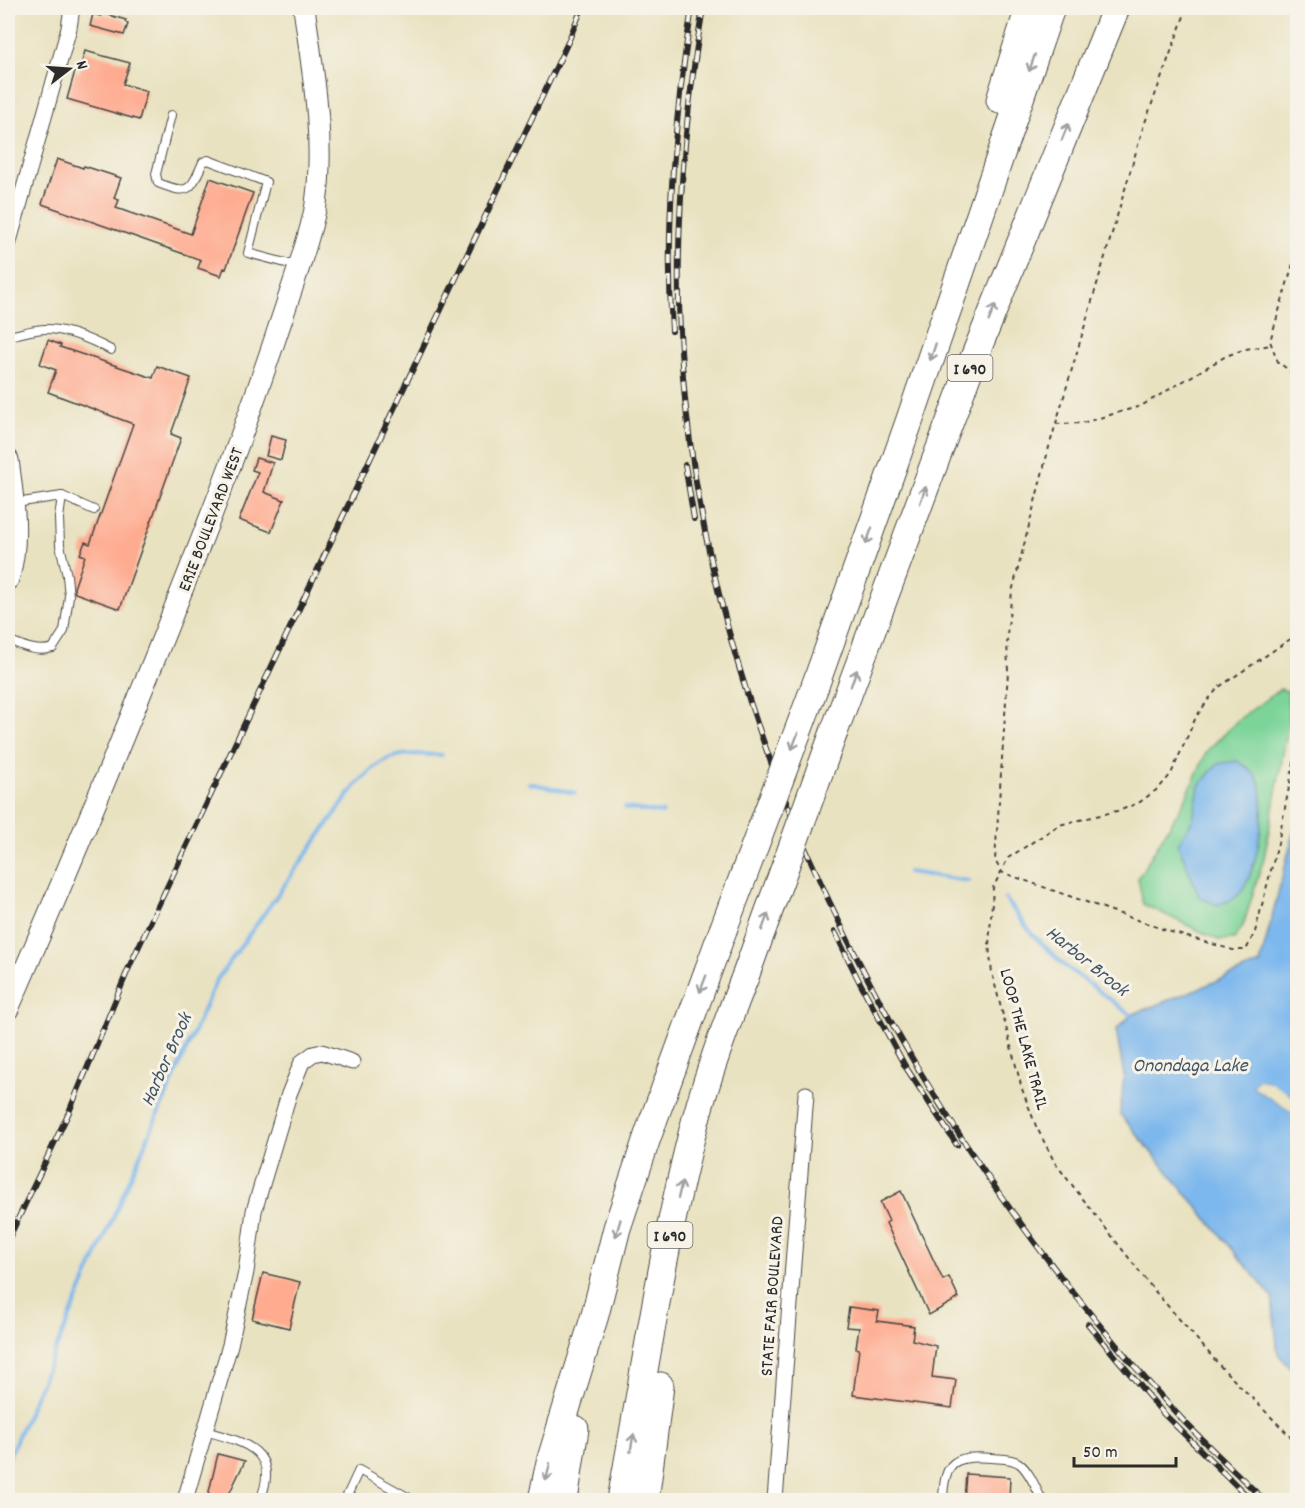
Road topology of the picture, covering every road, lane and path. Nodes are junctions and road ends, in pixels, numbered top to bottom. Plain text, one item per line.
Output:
1 (72, 8) edge
2 (304, 8) edge
3 (1029, 8) edge
4 (1051, 8) edge
5 (1116, 8) edge
6 (1187, 8) edge
7 (171, 115) dead end
8 (972, 236) junction
9 (8, 245) edge
10 (1298, 247) edge
11 (298, 267) junction
12 (8, 336) edge
13 (1272, 345) junction
14 (111, 350) dead end
15 (1298, 377) edge
16 (1056, 424) junction
17 (8, 460) edge
18 (62, 496) junction
19 (13, 503) junction
20 (94, 510) dead end
21 (8, 579) edge
22 (1298, 634) edge
23 (8, 639) edge
24 (1298, 742) edge
25 (1001, 872) junction
26 (8, 1009) edge
27 (352, 1062) dead end
28 (806, 1094) dead end
29 (672, 1226) junction
30 (596, 1315) junction
31 (205, 1431) junction
32 (1298, 1444) edge
33 (346, 1498) edge
34 (185, 1500) edge
35 (260, 1500) edge
36 (357, 1500) edge
37 (413, 1500) edge
38 (542, 1500) edge
39 (564, 1500) edge
40 (621, 1500) edge
41 (645, 1500) edge
42 (775, 1500) edge
43 (943, 1500) edge
44 (1042, 1500) edge

1 - 9 street
2 - 11 main road, ERIE BOULEVARD WEST
3 - 8 highway
4 -> 8 highway, I 690
29 -> 5 highway, I 690, bridge
6 - 16 path
7 - 11 lane
8 -> 30 highway, I 690, bridge
10 - 13 path
11 - 26 main road, ERIE BOULEVARD WEST
12 - 14 lane
13 - 15 path
13 - 16 path
16 - 25 path
17 - 19 main road
18 - 19 lane
18 - 20 lane
18 - 23 lane
19 - 21 main road
22 - 25 path, LOOP THE LAKE TRAIL
24 - 25 path
25 - 32 path, LOOP THE LAKE TRAIL
27 - 31 street
28 - 42 street, STATE FAIR BOULEVARD
40 -> 29 highway, I 690
29 - 41 highway
30 -> 38 highway
30 - 39 highway, I 690
31 - 34 street
31 - 35 lane
33 - 36 lane
33 - 37 lane
43 - 44 lane

